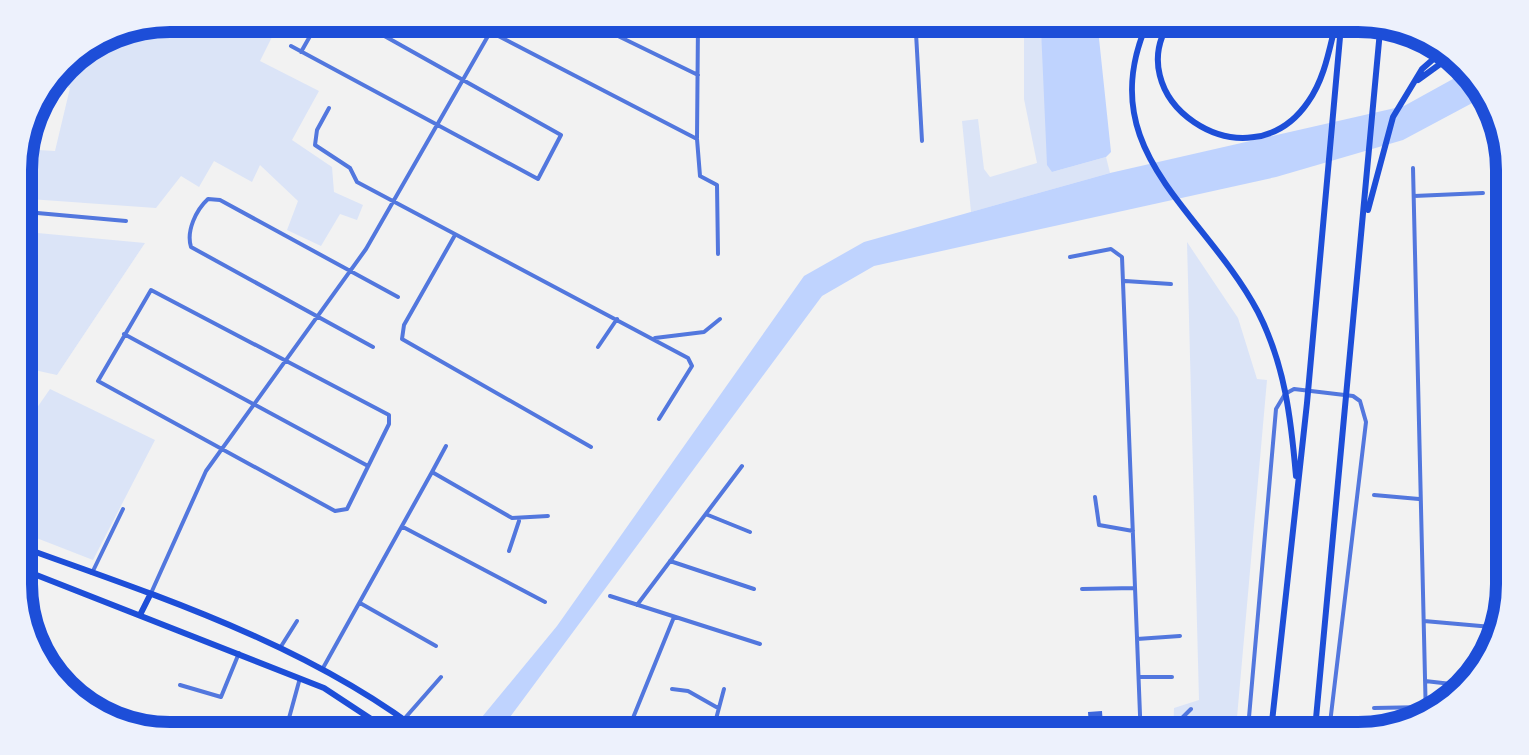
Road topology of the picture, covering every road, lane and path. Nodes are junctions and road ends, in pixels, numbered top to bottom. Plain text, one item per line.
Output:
1 (312, 32) edge
2 (378, 32) edge
3 (487, 32) edge
4 (609, 32) edge
5 (698, 32) edge
6 (916, 32) edge
7 (1146, 32) edge
8 (1167, 32) edge
9 (1335, 32) edge
10 (1338, 32) edge
11 (490, 34) junction
12 (1380, 34) edge
13 (291, 46) dead end
14 (301, 52) junction
15 (1436, 57) edge
16 (1443, 62) edge
17 (698, 76) junction
18 (464, 79) junction
19 (1417, 80) junction
20 (329, 108) dead end
21 (437, 128) junction
22 (697, 140) junction
23 (922, 141) dead end
24 (1413, 168) dead end
25 (1482, 193) dead end
26 (1414, 196) junction
27 (394, 200) junction
28 (33, 213) edge
29 (1365, 215) junction
30 (126, 221) dead end
31 (455, 234) junction
32 (718, 254) dead end
33 (1070, 258) dead end
34 (350, 271) junction
35 (1124, 280) junction
36 (1170, 284) dead end
37 (398, 297) dead end
38 (318, 315) junction
39 (617, 319) junction
40 (720, 319) dead end
41 (124, 334) junction
42 (653, 338) junction
43 (373, 347) dead end
44 (598, 347) dead end
45 (286, 360) junction
46 (254, 404) junction
47 (658, 418) dead end
48 (446, 446) dead end
49 (591, 446) dead end
50 (220, 450) junction
51 (368, 466) junction
52 (742, 466) dead end
53 (432, 472) junction
54 (1296, 492) junction
55 (1374, 495) dead end
56 (1095, 496) dead end
57 (1421, 499) junction
58 (123, 509) dead end
59 (706, 514) junction
60 (548, 516) dead end
61 (519, 520) junction
62 (402, 527) junction
63 (1133, 531) junction
64 (750, 532) dead end
65 (32, 551) edge
66 (509, 551) dead end
67 (670, 561) junction
68 (92, 573) junction
69 (32, 574) edge
70 (1135, 588) junction
71 (754, 589) dead end
72 (1082, 589) dead end
73 (610, 596) dead end
74 (150, 597) junction
75 (545, 602) dead end
76 (360, 603) junction
77 (637, 605) junction
78 (140, 615) junction
79 (674, 616) junction
80 (297, 620) dead end
81 (1424, 621) junction
82 (1489, 627) edge
83 (1180, 636) dead end
84 (1137, 639) junction
85 (760, 644) dead end
86 (436, 646) dead end
87 (280, 648) junction
88 (239, 653) junction
89 (324, 668) junction
90 (441, 677) dead end
91 (1139, 677) junction
92 (1172, 677) dead end
93 (300, 678) junction
94 (1425, 681) junction
95 (1453, 684) edge
96 (180, 685) dead end
97 (672, 688) dead end
98 (724, 689) dead end
99 (1426, 705) edge
100 (718, 708) junction
101 (1374, 708) dead end
102 (1191, 709) dead end
103 (1416, 710) edge
104 (405, 718) junction
105 (289, 722) edge
106 (377, 722) edge
107 (409, 722) edge
108 (631, 722) edge
109 (717, 722) edge
110 (1140, 722) edge
111 (1181, 722) edge
112 (1249, 722) edge
113 (1272, 722) edge
114 (1316, 722) edge
115 (1330, 722) edge

1 - 14 street
2 - 18 street
3 - 11 street
4 - 17 street
5 - 17 street
6 - 23 street
7 - 54 main road
8 - 9 main road
10 - 54 main road
11 - 18 street
11 - 22 street
12 - 29 main road
13 - 14 street
14 - 21 street
15 - 19 main road
16 - 19 main road
17 - 22 street
18 - 21 street
18 - 21 street
19 - 29 main road
20 - 27 street
21 - 27 street
22 - 32 street
24 - 26 street
25 - 26 street
26 - 57 street
27 - 31 street
27 - 34 street
28 - 30 street
29 - 114 main road
31 - 39 street
31 - 49 street
33 - 35 street
34 - 37 street
34 - 38 street
34 - 38 street
35 - 36 street
35 - 63 street
38 - 43 street
38 - 45 street
39 - 42 street
39 - 44 street
40 - 42 street
41 - 45 street
41 - 46 street
41 - 50 street
42 - 47 street
45 - 46 street
45 - 51 street
46 - 50 street
46 - 51 street
48 - 53 street
50 - 51 street
50 - 74 street
52 - 59 street
53 - 61 street
53 - 62 street
54 - 113 main road
55 - 57 street
56 - 63 street
57 - 81 street
58 - 68 street
59 - 64 street
59 - 67 street
60 - 61 street
61 - 66 street
62 - 75 street
62 - 76 street
63 - 70 street
65 - 68 main road
67 - 71 street
67 - 77 street
68 - 74 main road
69 - 78 main road
70 - 72 street
70 - 84 street
73 - 77 street
74 - 78 main road
74 - 87 main road
76 - 86 street
76 - 89 street
77 - 79 street
78 - 88 main road
79 - 85 street
79 - 108 street
80 - 87 street
81 - 82 street
81 - 94 street
83 - 84 street
84 - 91 street
87 - 89 main road
88 - 93 main road
88 - 96 street
89 - 104 main road
90 - 104 street
91 - 92 street
91 - 110 street
93 - 105 street
93 - 106 main road
94 - 95 street
94 - 99 street
97 - 100 street
98 - 100 street
100 - 109 street
101 - 103 street
102 - 111 street
104 - 107 main road
112 - 115 street

